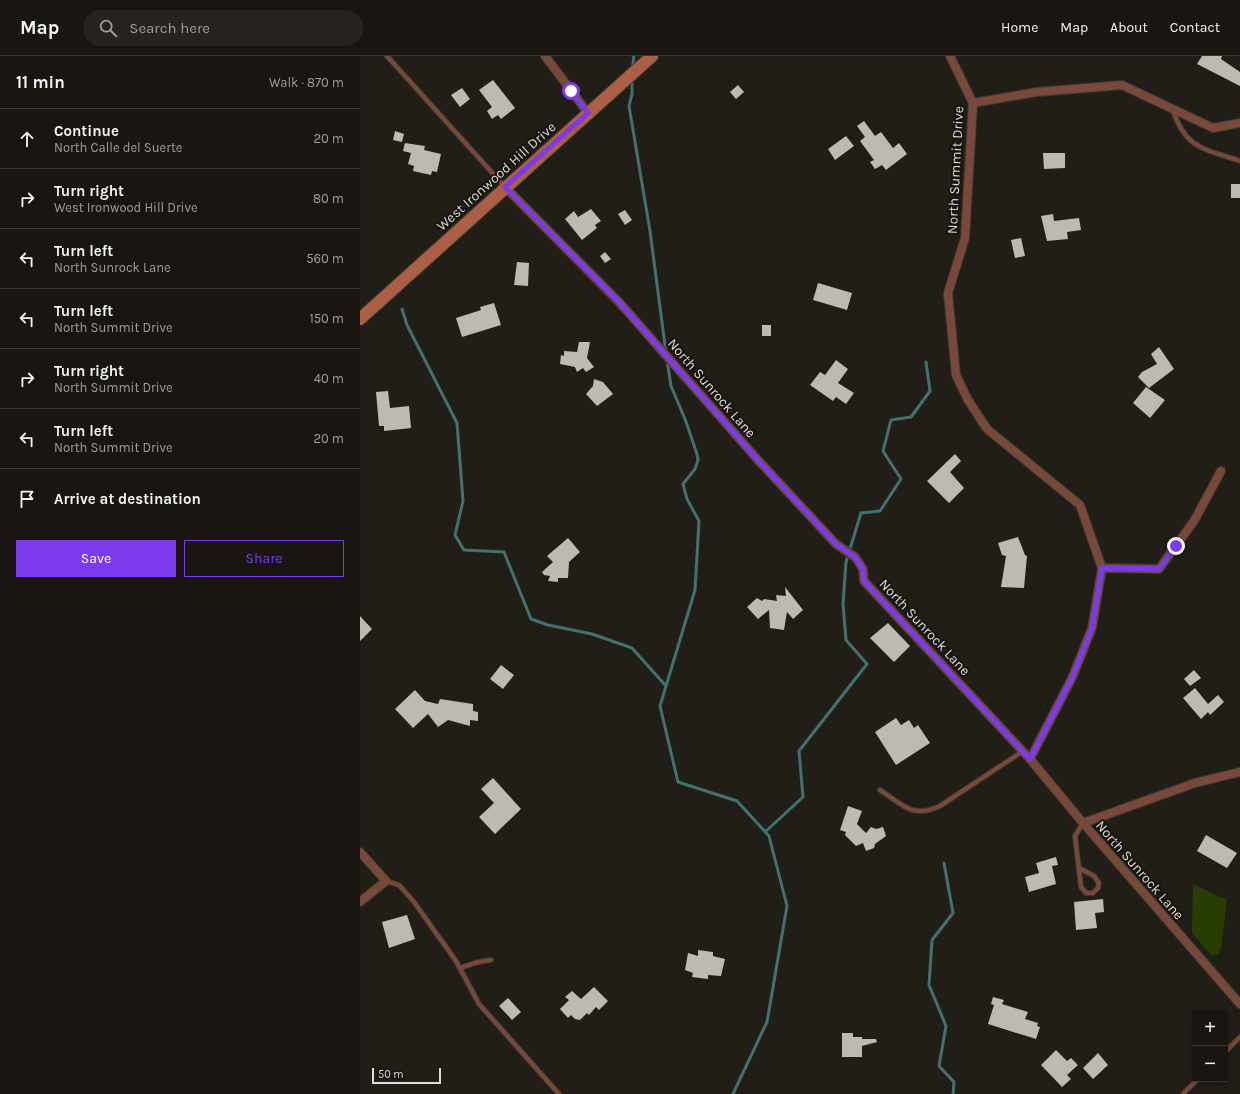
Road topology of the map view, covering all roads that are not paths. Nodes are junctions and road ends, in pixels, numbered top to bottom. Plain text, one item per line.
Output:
1 (387, 56) edge
2 (545, 56) edge
3 (652, 56) edge
4 (950, 56) edge
5 (973, 103) junction
6 (1173, 109) junction
7 (588, 113) junction
8 (1240, 123) edge
9 (1240, 162) edge
10 (505, 187) junction
11 (360, 319) edge
12 (1221, 472) dead end
13 (1102, 568) junction
14 (1023, 751) junction
15 (1030, 759) junction
16 (1240, 772) edge
17 (880, 790) dead end
18 (1083, 823) junction
19 (360, 852) edge
20 (1079, 868) junction
21 (386, 881) junction
22 (360, 902) edge
23 (491, 960) dead end
24 (460, 968) junction
25 (1240, 1004) edge
26 (1240, 1037) edge
27 (1228, 1049) edge
28 (1195, 1082) edge
29 (559, 1094) edge
30 (1183, 1094) edge

1 - 10 lane
2 - 7 street
3 - 7 street, West Ironwood Hill Drive
4 - 5 street, North Summit Drive
5 - 6 street
5 - 13 street, North Summit Drive
6 - 8 street
6 - 9 lane
7 - 10 street, West Ironwood Hill Drive
10 - 11 street, West Ironwood Hill Drive
10 - 14 street, North Sunrock Lane
12 - 13 street
13 - 15 street, North Summit Drive
14 - 15 street, North Sunrock Lane
14 - 17 lane
15 - 18 street, North Sunrock Lane
16 - 18 street
18 - 20 lane
18 - 25 street, North Sunrock Lane
19 - 21 street
20 - 20 lane
21 - 22 street
21 - 24 lane
23 - 24 lane
24 - 29 lane
26 - 27 lane
28 - 30 lane

